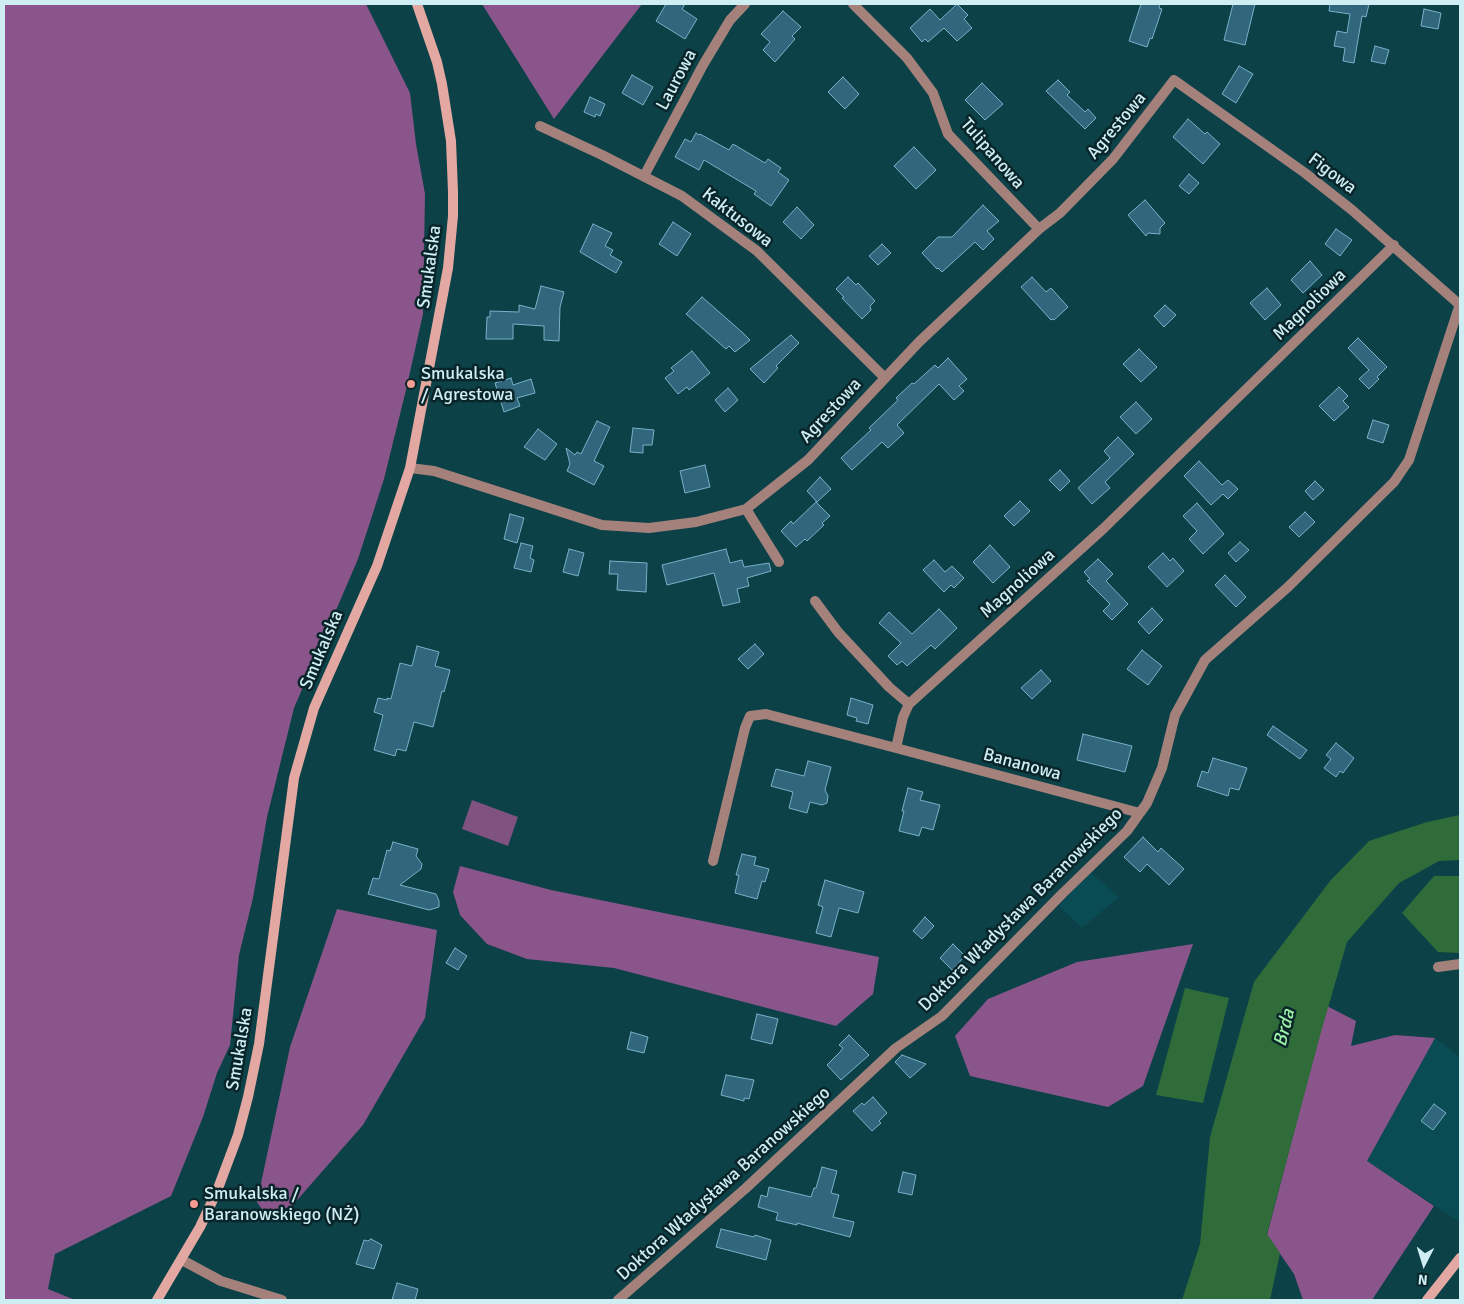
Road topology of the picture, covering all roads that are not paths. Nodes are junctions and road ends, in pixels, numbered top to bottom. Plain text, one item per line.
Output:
1 (417, 4) edge
2 (746, 4) edge
3 (853, 4) edge
4 (1174, 80) joint
5 (540, 126) dead end
6 (644, 176) junction
7 (1040, 229) junction
8 (1394, 245) junction
9 (1460, 305) edge
10 (885, 378) junction
11 (410, 468) junction
12 (746, 509) junction
13 (779, 562) dead end
14 (815, 601) dead end
15 (909, 704) junction
16 (896, 748) junction
17 (1140, 813) junction
18 (713, 861) dead end
19 (1460, 964) edge
20 (1438, 967) dead end
21 (1460, 1258) edge
22 (182, 1260) junction
23 (157, 1300) edge
24 (282, 1300) edge
25 (618, 1300) edge
26 (1428, 1300) edge

1 - 11 street, Smukalska
2 - 6 street, Laurowa
3 - 7 street, Tulipanowa
4 - 7 street, Agrestowa
4 - 8 street, Figowa
5 - 6 street, Kaktusowa
6 - 10 street, Kaktusowa
7 - 10 street, Agrestowa
8 - 9 street, Figowa
8 - 15 street, Magnoliowa
9 - 17 street, Doktora Władysława Baranowskiego
10 - 12 street, Agrestowa
11 - 12 street, Agrestowa
11 - 22 street, Smukalska
12 - 13 street
14 - 15 street
15 - 16 street, Magnoliowa
16 - 17 street, Bananowa
16 - 18 street
17 - 25 street, Doktora Władysława Baranowskiego
19 - 20 street
21 - 26 street
22 - 23 street, Smukalska
22 - 24 street

